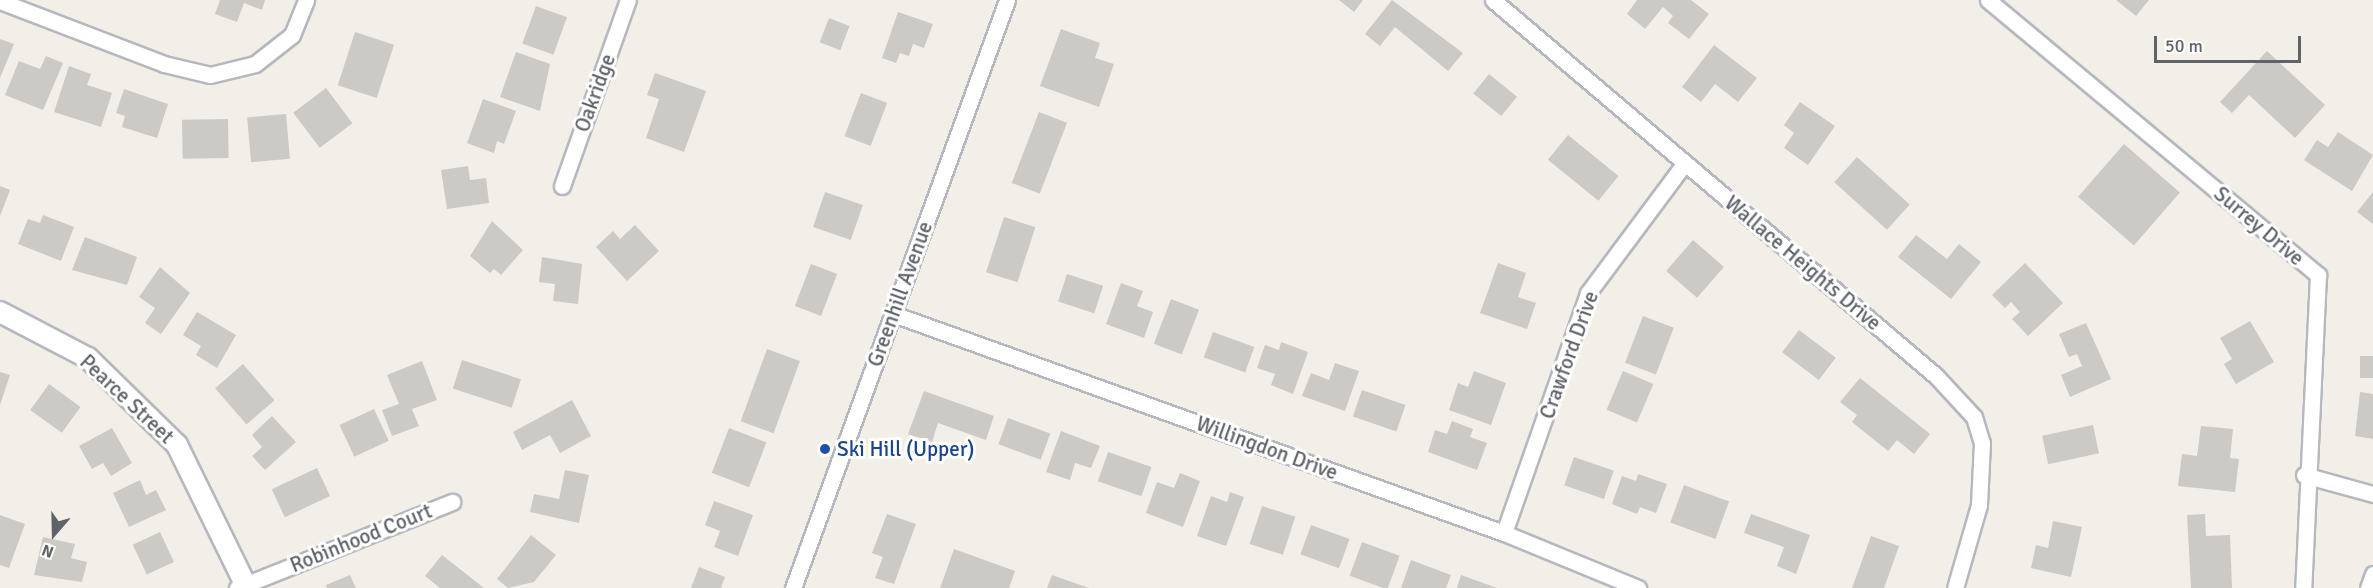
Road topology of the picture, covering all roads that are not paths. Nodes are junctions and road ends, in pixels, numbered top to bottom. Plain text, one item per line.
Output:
1 (306, 0) edge
2 (628, 0) edge
3 (1007, 0) edge
4 (1493, 0) edge
5 (1988, 0) edge
6 (0, 1) edge
7 (1685, 163) junction
8 (562, 186) dead end
9 (0, 312) edge
10 (894, 314) junction
11 (2304, 475) junction
12 (2373, 494) edge
13 (452, 502) dead end
14 (1504, 533) junction
15 (2373, 574) edge
16 (243, 587) edge
17 (793, 588) edge
18 (1638, 588) edge
19 (1955, 588) edge
20 (2303, 588) edge
21 (2368, 588) edge

1 - 6 street
2 - 8 street, Oakridge
3 - 10 street, Greenhill Avenue
4 - 7 street, Wallace Heights Drive
5 - 11 street, Surrey Drive
7 - 14 street, Crawford Drive
7 - 19 street, Wallace Heights Drive
9 - 16 street, Pearce Street
10 - 14 street, Willingdon Drive
10 - 17 street, Greenhill Avenue
11 - 12 street
11 - 20 street, Surrey Drive
13 - 16 street, Robinhood Court
14 - 18 street, Willingdon Drive
15 - 21 street

